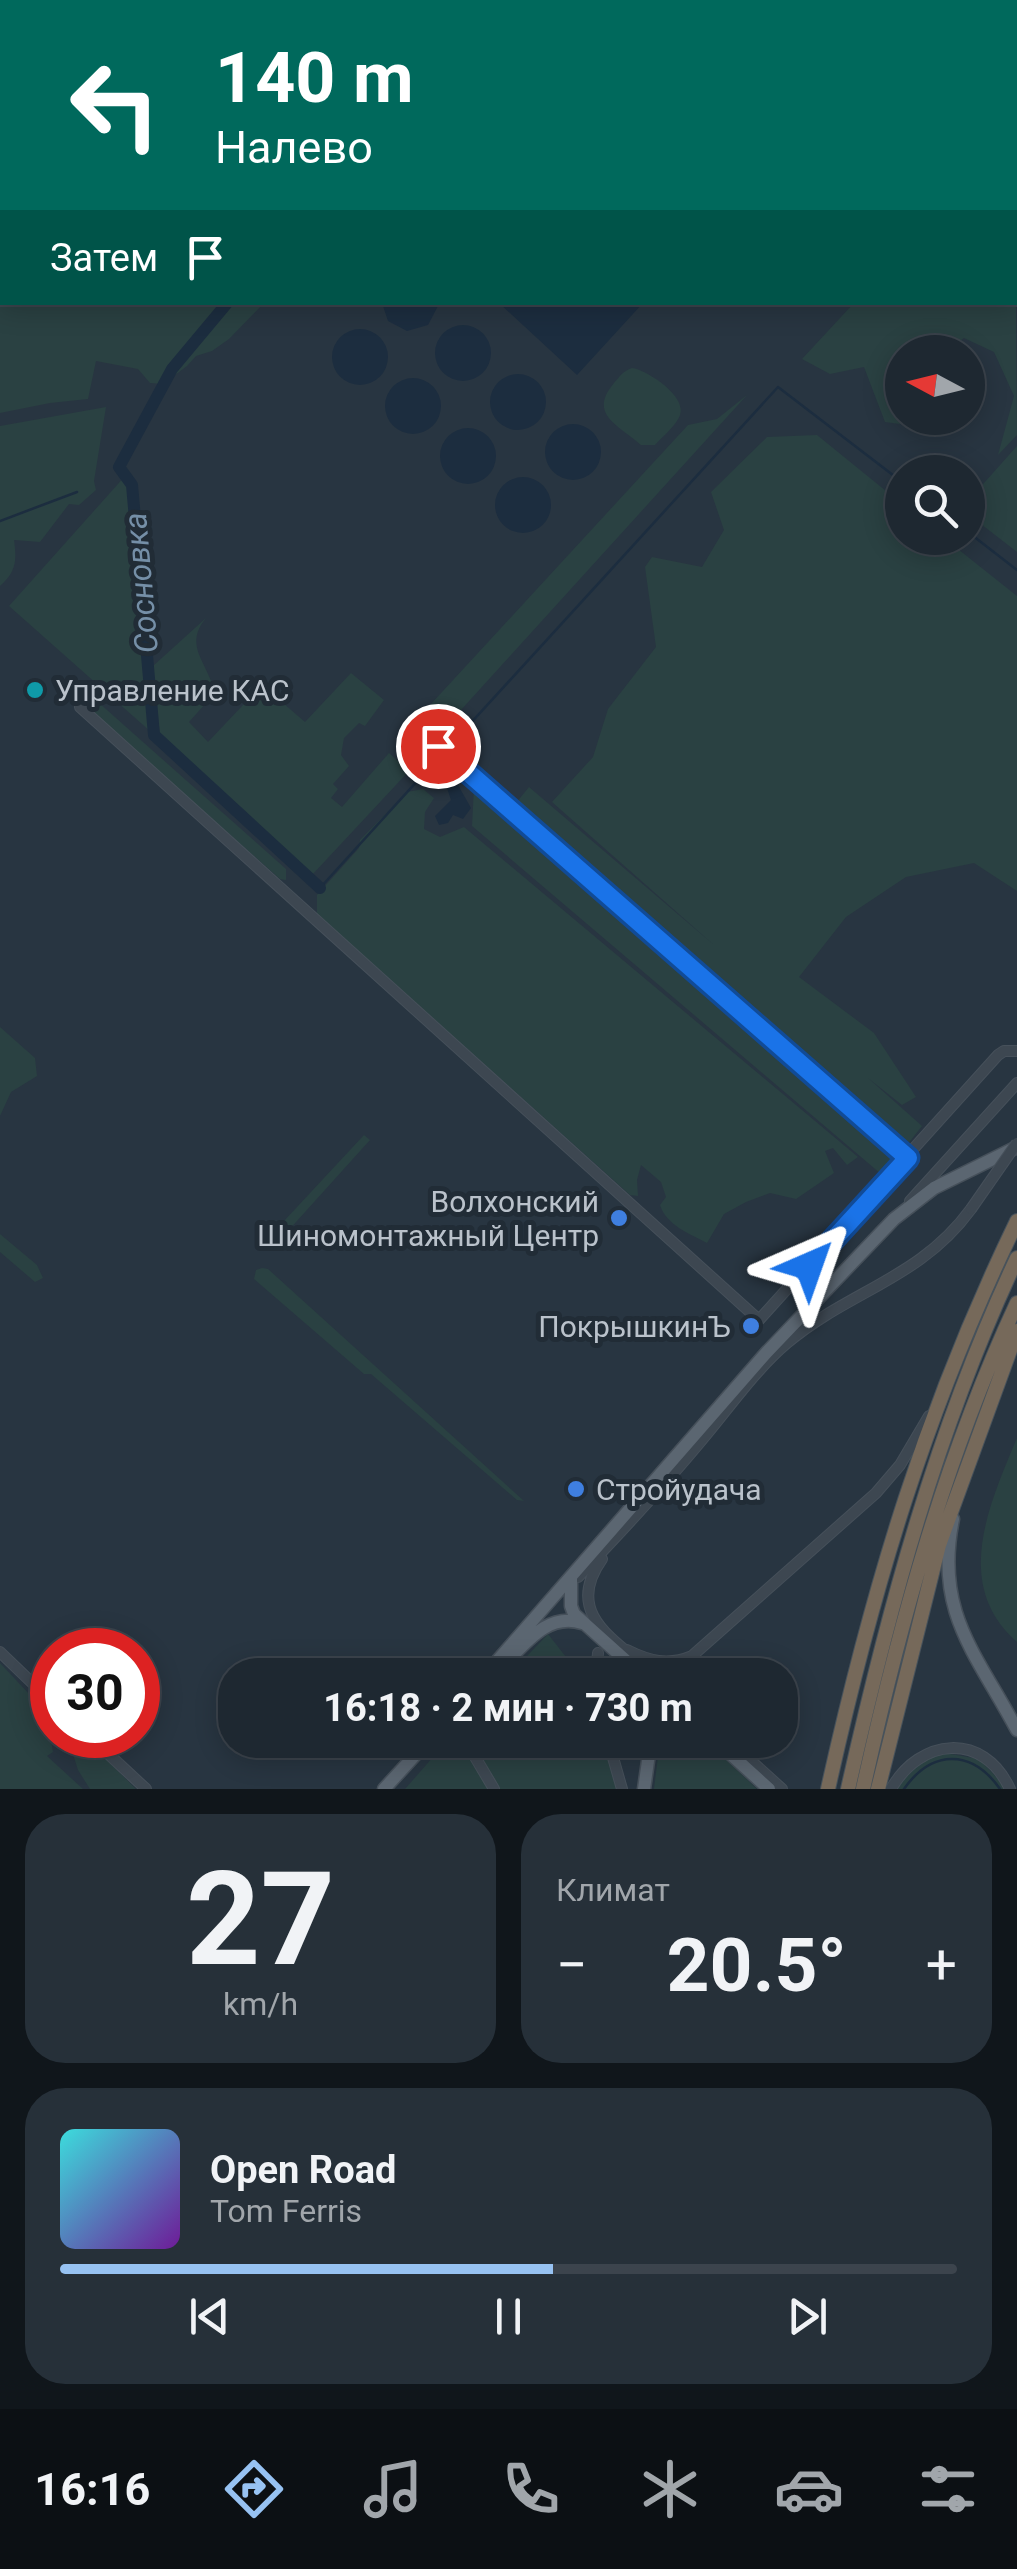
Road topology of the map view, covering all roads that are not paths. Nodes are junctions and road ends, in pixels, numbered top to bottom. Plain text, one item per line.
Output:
1 (80, 707) dead end
2 (438, 746) dead end
3 (1017, 1052) edge
4 (1017, 1082) edge
5 (1017, 1145) edge
6 (908, 1158) junction
7 (894, 1219) junction
8 (1017, 1220) edge
9 (1017, 1258) edge
10 (1017, 1303) edge
11 (1017, 1331) edge
12 (936, 1402) junction
13 (966, 1466) junction
14 (627, 1525) junction
15 (570, 1581) junction
16 (582, 1623) junction
17 (605, 1650) junction
18 (627, 1650) junction
19 (0, 1652) edge
20 (505, 1658) edge
21 (509, 1658) edge
22 (602, 1658) edge
23 (614, 1658) edge
24 (617, 1658) edge
25 (636, 1658) edge
26 (30, 1681) edge
27 (1017, 1730) edge
28 (113, 1758) edge
29 (412, 1758) edge
30 (476, 1758) edge
31 (613, 1758) edge
32 (648, 1758) edge
33 (735, 1758) edge
34 (748, 1758) edge
35 (146, 1789) edge
36 (384, 1789) edge
37 (494, 1789) edge
38 (622, 1789) edge
39 (644, 1789) edge
40 (770, 1789) edge
41 (782, 1789) edge
42 (828, 1789) edge
43 (848, 1789) edge
44 (863, 1789) edge
45 (878, 1789) edge
46 (891, 1789) edge
47 (1010, 1789) edge

1 - 6 street
2 - 6 street
3 - 6 street
4 - 7 street
5 - 7 main road
5 - 14 street, bridge
7 - 15 main road
8 - 12 highway
9 - 43 highway
10 - 44 highway
11 - 13 highway
12 - 18 street
12 - 42 highway
13 - 27 main road
13 - 45 highway
14 - 15 street
14 - 18 street
15 - 16 main road
15 - 20 main road
16 - 17 main road
16 - 21 main road
17 - 22 street
17 - 23 main road
17 - 24 main road
18 - 25 street
19 - 26 street
28 - 35 street
29 - 36 main road
30 - 37 street
31 - 38 street
32 - 39 main road
33 - 40 main road
34 - 41 street
46 - 47 street

